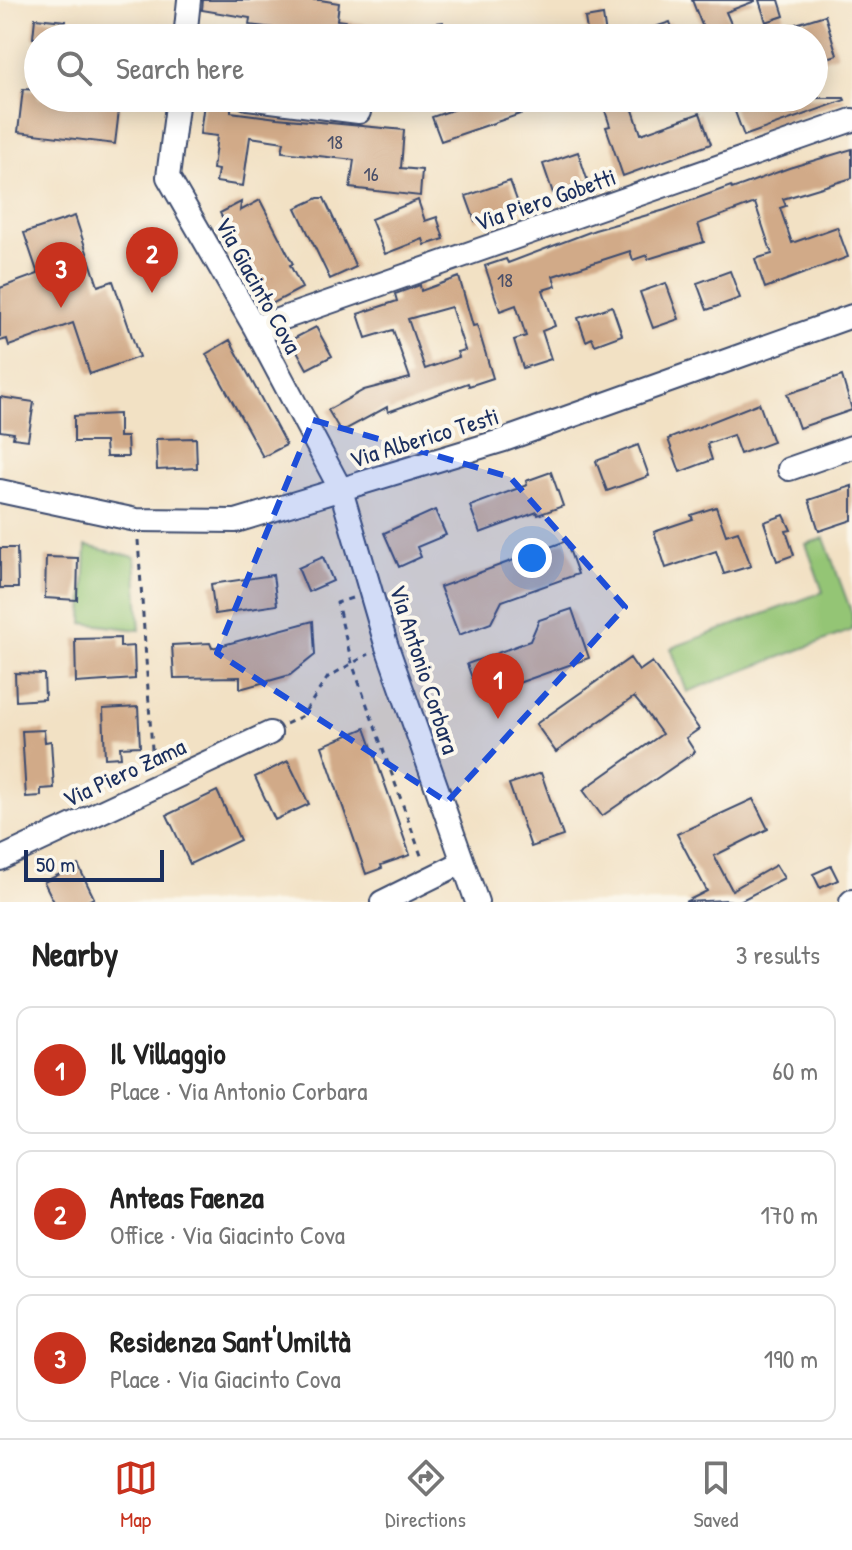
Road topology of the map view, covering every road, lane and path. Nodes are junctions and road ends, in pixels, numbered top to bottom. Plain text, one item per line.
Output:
1 (189, 0) edge
2 (186, 24) edge
3 (176, 112) edge
4 (852, 120) edge
5 (852, 316) edge
6 (255, 328) junction
7 (852, 447) edge
8 (789, 469) dead end
9 (341, 490) junction
10 (0, 491) edge
11 (136, 520) junction
12 (372, 590) junction
13 (386, 644) junction
14 (352, 663) junction
15 (270, 733) joint
16 (155, 786) junction
17 (0, 859) edge
18 (463, 862) junction
19 (429, 879) junction
20 (382, 902) edge
21 (477, 902) edge

1 - 2 street
3 - 6 street, Via Giacinto Cova
4 - 6 street, Via Piero Gobetti
5 - 9 street, Via Alberico Testi
6 - 9 street, Via Giacinto Cova
7 - 8 street
9 - 11 street, Via Alberico Testi
9 - 12 street, Via Antonio Corbara
10 - 11 street, Via Alberico Testi
11 - 16 path
12 - 13 street, Via Antonio Corbara
12 - 14 path
13 - 14 path
13 - 18 street, Via Antonio Corbara
14 - 15 path
14 - 19 path
15 - 16 street, Via Piero Zama
16 - 17 street, Via Piero Zama
18 - 19 street
18 - 21 street, Via Antonio Corbara
19 - 20 street

